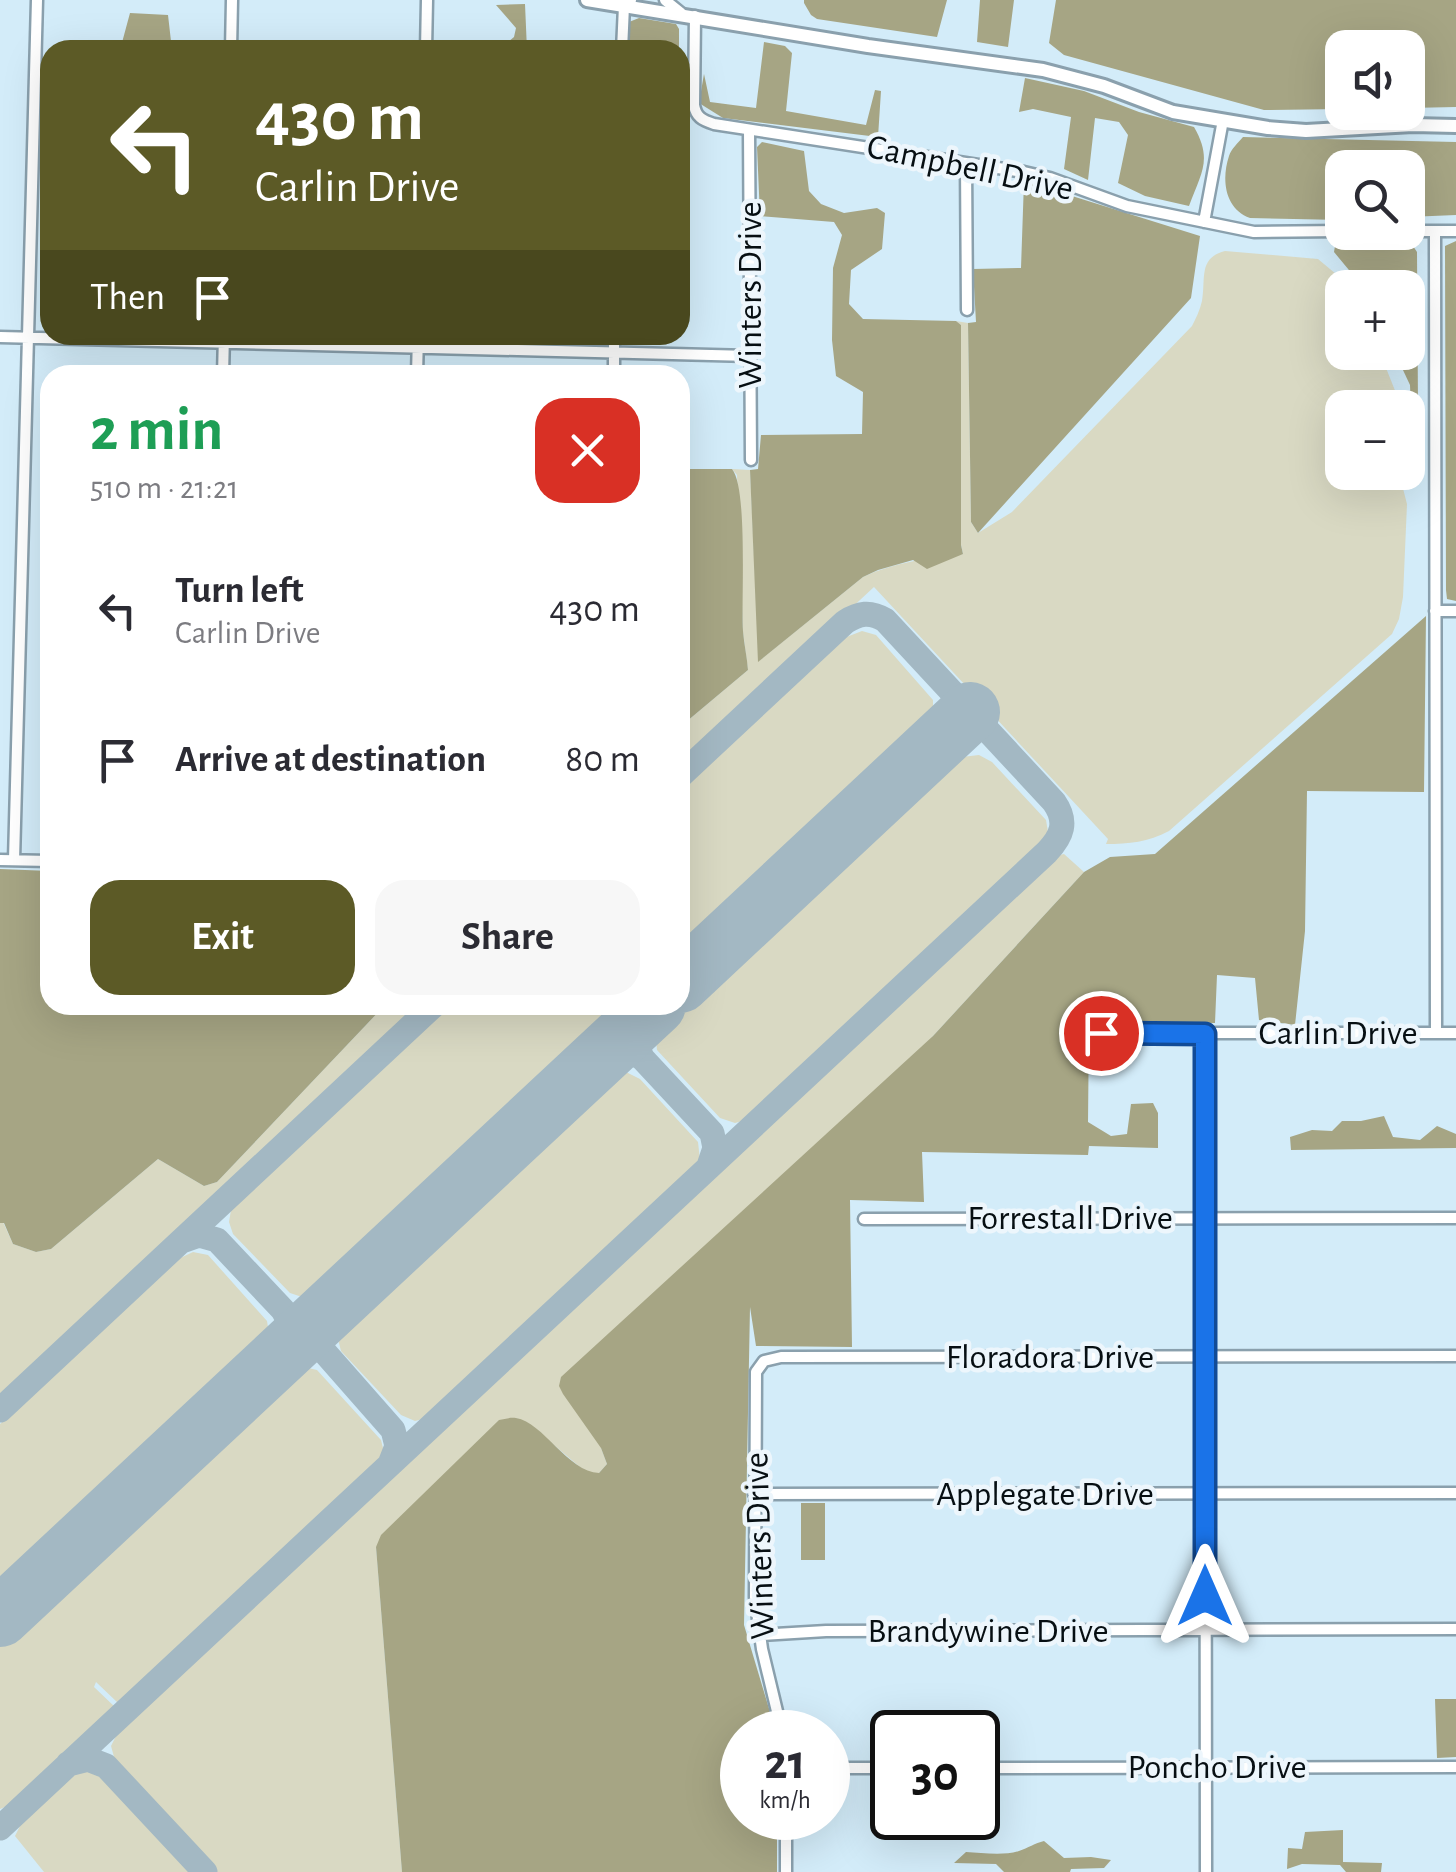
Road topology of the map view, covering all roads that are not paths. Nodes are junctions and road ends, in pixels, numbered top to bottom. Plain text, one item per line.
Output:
1 (37, 0) edge
2 (232, 0) edge
3 (427, 0) edge
4 (587, 0) edge
5 (665, 0) edge
6 (628, 3) edge
7 (689, 15) junction
8 (231, 40) edge
9 (426, 40) edge
10 (623, 40) edge
11 (1223, 120) junction
12 (1456, 126) edge
13 (749, 130) junction
14 (966, 163) junction
15 (1204, 222) junction
16 (1325, 231) edge
17 (1425, 231) edge
18 (1435, 231) junction
19 (1456, 231) edge
20 (967, 310) dead end
21 (0, 337) edge
22 (28, 338) junction
23 (40, 338) edge
24 (353, 345) edge
25 (417, 345) edge
26 (614, 345) edge
27 (417, 348) junction
28 (614, 354) junction
29 (750, 356) junction
30 (417, 365) edge
31 (614, 365) edge
32 (751, 460) dead end
33 (1435, 610) junction
34 (1456, 610) edge
35 (0, 860) edge
36 (14, 860) junction
37 (40, 861) edge
38 (1101, 1033) dead end
39 (1436, 1033) junction
40 (1456, 1033) edge
41 (1205, 1034) junction
42 (1205, 1218) junction
43 (1456, 1218) edge
44 (864, 1219) dead end
45 (1456, 1356) edge
46 (1205, 1357) junction
47 (764, 1361) joint
48 (1456, 1493) edge
49 (754, 1494) junction
50 (1204, 1494) junction
51 (1456, 1630) edge
52 (1205, 1631) junction
53 (760, 1635) junction
54 (777, 1710) edge
55 (1205, 1767) junction
56 (1456, 1767) edge
57 (1000, 1768) edge
58 (786, 1840) edge
59 (786, 1872) edge
60 (1206, 1872) edge

1 - 22 street
2 - 8 street
3 - 9 street
4 - 6 main road
5 - 7 street
6 - 7 main road
6 - 10 street
7 - 11 main road
7 - 13 street, Campbell Drive
11 - 12 main road
11 - 15 street
13 - 14 street, Campbell Drive
13 - 29 street, Winters Drive
14 - 15 street, Campbell Drive
14 - 20 street
15 - 16 street, Campbell Drive
17 - 18 street
18 - 19 street
18 - 33 street
21 - 22 street
22 - 23 street
22 - 36 street
24 - 27 street
25 - 27 street
26 - 28 street
27 - 28 street
27 - 30 street
28 - 29 street
28 - 31 street
29 - 32 street, Winters Drive
33 - 34 street
33 - 39 street
35 - 36 street
36 - 37 street
38 - 41 street, Carlin Drive
39 - 40 street, Carlin Drive
39 - 41 street, Carlin Drive
41 - 42 street
42 - 43 street, Forrestall Drive
42 - 44 street, Forrestall Drive
42 - 46 street
45 - 46 street, Floradora Drive
46 - 47 street, Floradora Drive
46 - 50 street
47 - 49 street, Winters Drive
48 - 50 street, Applegate Drive
49 - 50 street, Applegate Drive
49 - 53 street, Winters Drive
50 - 52 street
51 - 52 street, Brandywine Drive
52 - 53 street, Brandywine Drive
52 - 55 street
53 - 54 street, Winters Drive
55 - 56 street, Poncho Drive
55 - 57 street, Poncho Drive
55 - 60 street
58 - 59 street

